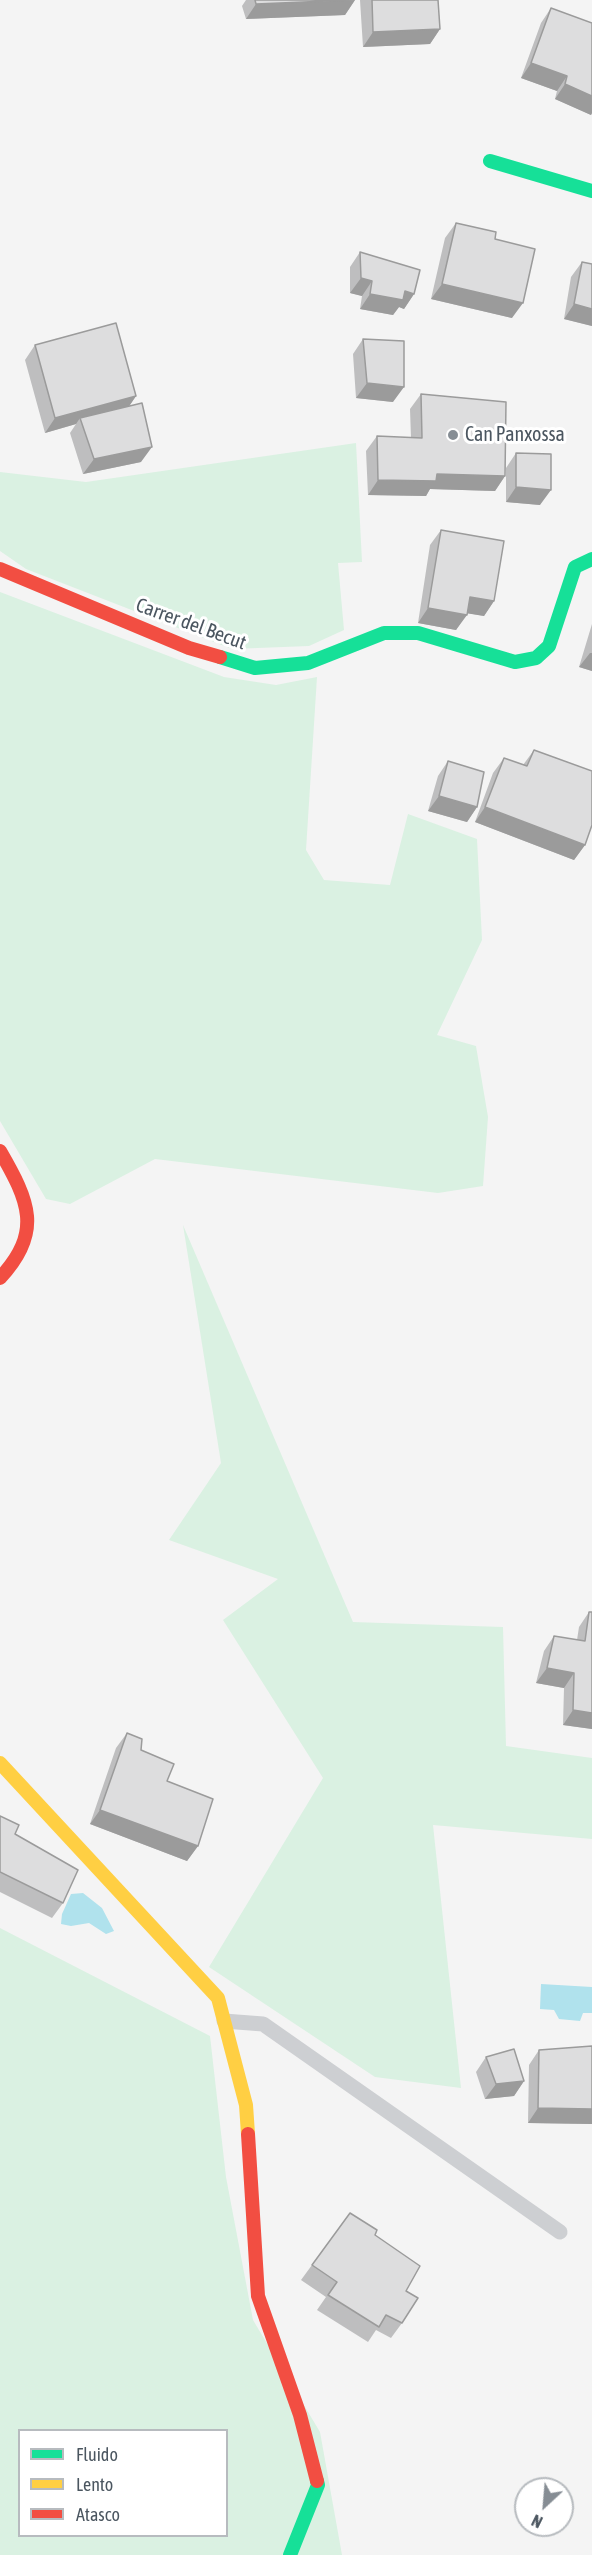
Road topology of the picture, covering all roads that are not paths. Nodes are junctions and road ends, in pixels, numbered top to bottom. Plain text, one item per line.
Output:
1 (490, 161) dead end
2 (592, 191) edge
3 (592, 560) edge
4 (0, 569) edge
5 (0, 1151) edge
6 (0, 1278) edge
7 (0, 1764) edge
8 (224, 2021) junction
9 (560, 2232) dead end
10 (290, 2555) edge

1 - 2 street
3 - 4 street, Carrer del Becut
5 - 6 street
7 - 8 street
8 - 9 lane
8 - 10 street

